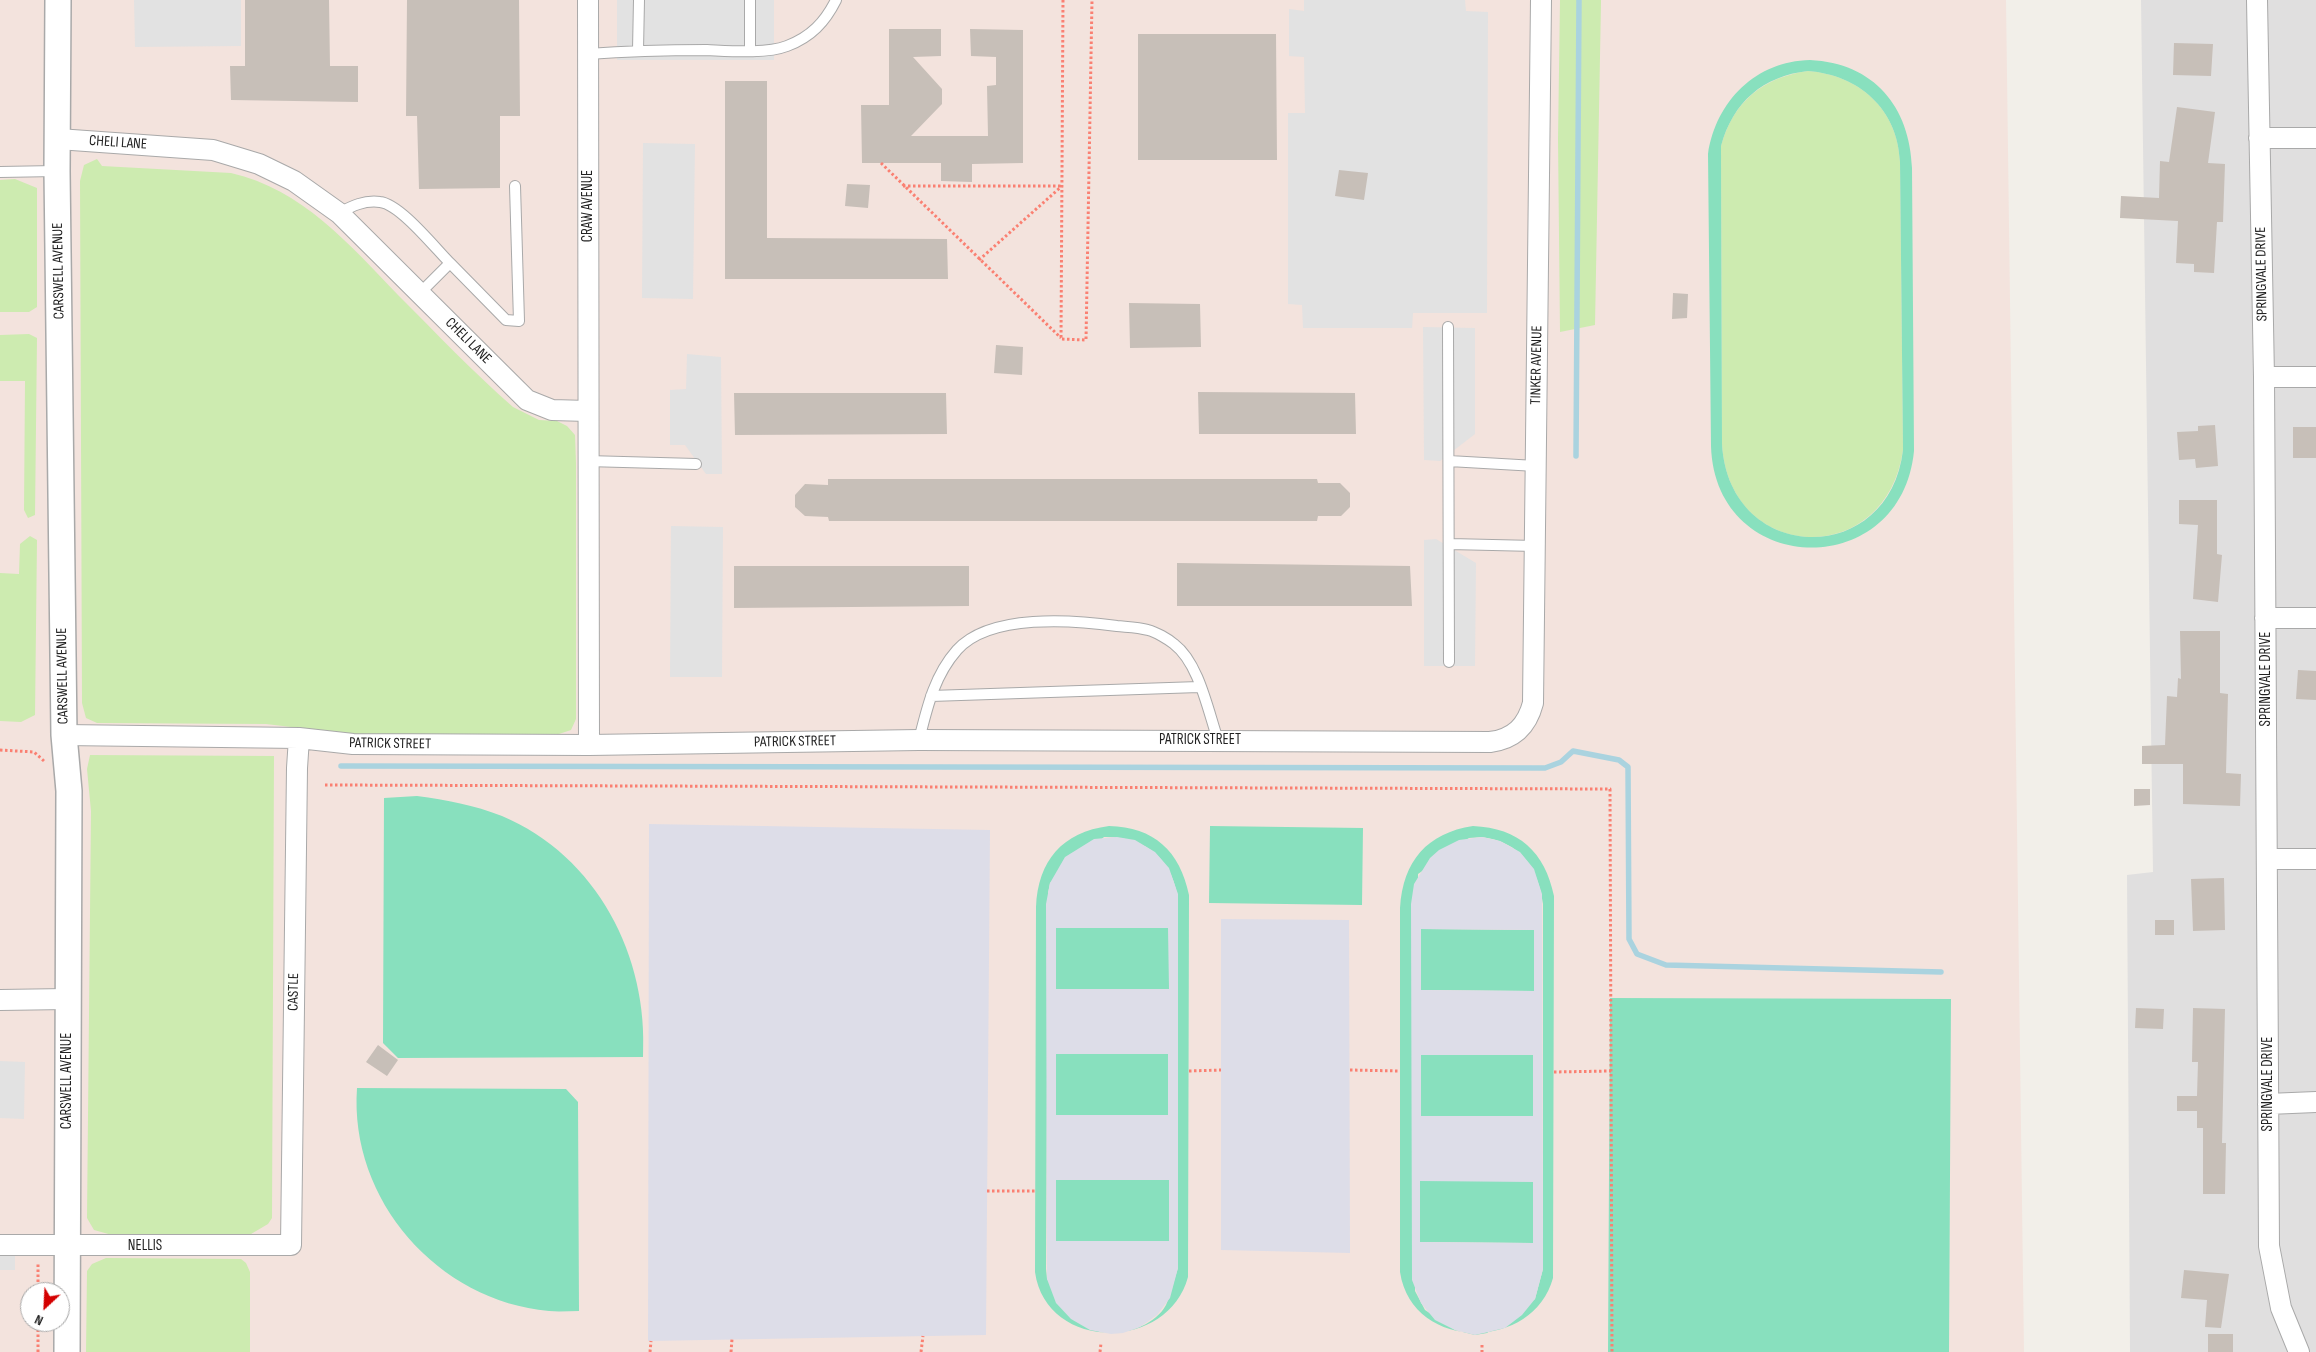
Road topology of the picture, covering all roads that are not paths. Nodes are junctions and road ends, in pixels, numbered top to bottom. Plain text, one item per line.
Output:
1 (58, 0) edge
2 (588, 0) edge
3 (639, 0) edge
4 (750, 0) edge
5 (836, 0) edge
6 (1541, 0) edge
7 (2257, 0) edge
8 (638, 50) junction
9 (750, 51) junction
10 (588, 54) junction
11 (2259, 138) junction
12 (2316, 138) edge
13 (58, 139) junction
14 (0, 172) edge
15 (57, 172) junction
16 (514, 186) dead end
17 (339, 213) junction
18 (450, 263) junction
19 (420, 293) junction
20 (1448, 327) dead end
21 (2264, 377) junction
22 (2316, 377) edge
23 (588, 411) junction
24 (587, 461) junction
25 (1449, 461) junction
26 (696, 464) dead end
27 (1536, 466) junction
28 (1450, 544) junction
29 (1535, 546) junction
30 (2265, 618) junction
31 (2316, 618) edge
32 (1448, 662) dead end
33 (1199, 687) junction
34 (931, 696) junction
35 (1522, 728) joint
36 (64, 735) junction
37 (300, 738) junction
38 (918, 740) junction
39 (1218, 740) junction
40 (589, 745) junction
41 (2267, 859) junction
42 (2316, 859) edge
43 (67, 999) junction
44 (0, 1000) edge
45 (2316, 1102) edge
46 (2268, 1104) junction
47 (0, 1245) edge
48 (291, 1245) joint
49 (67, 1246) junction
50 (67, 1352) edge
51 (2299, 1352) edge

1 - 13 street, CARSWELL AVENUE
2 - 10 street, CRAW AVENUE
3 - 8 lane
4 - 9 lane
5 - 9 lane
6 - 27 street, TINKER AVENUE
7 - 11 street, SPRINGVALE DRIVE
8 - 9 lane
8 - 10 lane
10 - 23 street, CRAW AVENUE
11 - 12 street
11 - 21 street, SPRINGVALE DRIVE
13 - 15 street, CARSWELL AVENUE
13 - 17 street, CHELI LANE
14 - 15 lane
15 - 36 street, CARSWELL AVENUE
16 - 18 lane
17 - 18 lane
17 - 19 street, CHELI LANE
18 - 19 lane
19 - 23 street, CHELI LANE
20 - 25 lane
21 - 22 street
21 - 30 street, SPRINGVALE DRIVE
23 - 24 street
24 - 26 lane
24 - 40 street
25 - 27 lane
25 - 28 lane
27 - 29 street, TINKER AVENUE
28 - 29 lane
28 - 32 lane
29 - 35 street, TINKER AVENUE
30 - 31 street
30 - 41 street, SPRINGVALE DRIVE
33 - 34 lane
33 - 34 lane
33 - 39 lane
34 - 38 lane
35 - 39 street, PATRICK STREET
36 - 37 street, PATRICK STREET
36 - 43 street, CARSWELL AVENUE
37 - 40 street, PATRICK STREET
37 - 48 street, CASTLE
38 - 39 street, PATRICK STREET
38 - 40 street, PATRICK STREET
41 - 42 street
41 - 46 street, SPRINGVALE DRIVE
43 - 44 street
43 - 49 street, CARSWELL AVENUE
45 - 46 street
46 - 51 street, SPRINGVALE DRIVE
47 - 49 street, NELLIS
48 - 49 street, NELLIS
49 - 50 street, CARSWELL AVENUE

